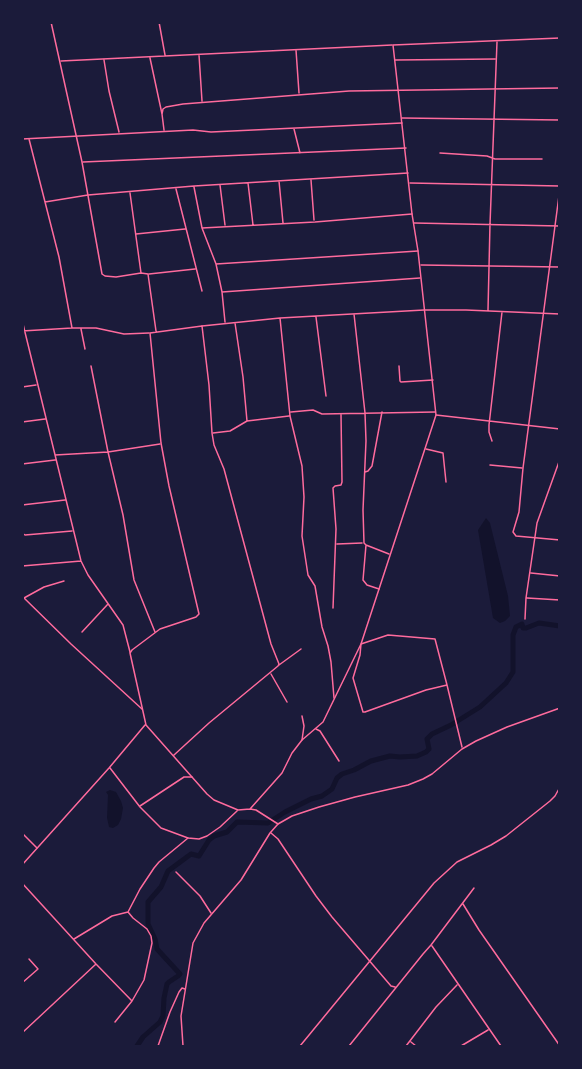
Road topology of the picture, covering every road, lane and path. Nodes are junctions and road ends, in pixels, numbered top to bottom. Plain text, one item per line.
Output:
1 (51, 22) edge
2 (159, 22) edge
3 (560, 38) edge
4 (497, 40) junction
5 (393, 45) junction
6 (296, 49) junction
7 (199, 54) junction
8 (165, 56) junction
9 (150, 57) junction
10 (104, 59) junction
11 (496, 59) junction
12 (394, 60) junction
13 (60, 61) junction
14 (560, 88) edge
15 (495, 89) junction
16 (398, 90) junction
17 (299, 95) junction
18 (202, 102) junction
19 (162, 114) junction
20 (402, 118) junction
21 (494, 119) junction
22 (560, 120) edge
23 (402, 123) junction
24 (294, 128) junction
25 (164, 131) junction
26 (120, 134) junction
27 (76, 137) junction
28 (22, 139) edge
29 (29, 139) junction
30 (406, 148) junction
31 (300, 153) junction
32 (440, 153) dead end
33 (493, 158) junction
34 (543, 159) dead end
35 (82, 162) junction
36 (408, 173) junction
37 (311, 179) junction
38 (279, 180) junction
39 (248, 182) junction
40 (409, 183) junction
41 (220, 184) junction
42 (491, 185) junction
43 (194, 186) junction
44 (560, 187) edge
45 (175, 188) junction
46 (129, 192) junction
47 (88, 195) junction
48 (45, 202) junction
49 (412, 214) junction
50 (315, 222) junction
51 (414, 223) junction
52 (283, 224) junction
53 (490, 224) junction
54 (253, 225) junction
55 (555, 225) junction
56 (225, 226) junction
57 (560, 226) edge
58 (202, 228) junction
59 (185, 230) junction
60 (135, 234) junction
61 (418, 251) junction
62 (216, 264) junction
63 (420, 265) junction
64 (489, 266) junction
65 (550, 266) junction
66 (560, 267) edge
67 (196, 269) junction
68 (141, 273) junction
69 (148, 274) junction
70 (420, 278) junction
71 (202, 291) dead end
72 (222, 292) junction
73 (424, 309) junction
74 (488, 311) junction
75 (502, 311) junction
76 (354, 314) junction
77 (543, 314) junction
78 (560, 314) edge
79 (315, 316) junction
80 (280, 318) junction
81 (22, 320) edge
82 (235, 322) junction
83 (225, 323) junction
84 (202, 326) junction
85 (72, 328) junction
86 (81, 328) junction
87 (24, 331) edge
88 (156, 332) junction
89 (150, 333) junction
90 (85, 349) dead end
91 (91, 366) dead end
92 (399, 366) dead end
93 (433, 380) junction
94 (38, 385) junction
95 (22, 387) edge
96 (326, 396) dead end
97 (382, 412) junction
98 (365, 413) junction
99 (436, 413) junction
100 (290, 414) junction
101 (341, 414) junction
102 (46, 419) junction
103 (490, 420) junction
104 (247, 421) junction
105 (22, 422) edge
106 (529, 425) junction
107 (560, 429) edge
108 (212, 433) junction
109 (492, 441) dead end
110 (161, 443) junction
111 (425, 448) junction
112 (108, 452) junction
113 (55, 455) junction
114 (559, 459) edge
115 (56, 460) junction
116 (22, 464) edge
117 (490, 465) dead end
118 (523, 468) junction
119 (364, 472) junction
120 (446, 482) dead end
121 (66, 500) junction
122 (22, 506) edge
123 (73, 531) junction
124 (22, 533) edge
125 (534, 538) junction
126 (560, 540) edge
127 (336, 544) junction
128 (365, 544) junction
129 (389, 554) junction
130 (81, 561) junction
131 (22, 566) edge
132 (529, 573) junction
133 (560, 576) edge
134 (64, 581) dead end
135 (379, 589) junction
136 (23, 597) edge
137 (526, 598) junction
138 (560, 600) edge
139 (109, 604) junction
140 (333, 608) dead end
141 (525, 619) dead end
142 (82, 632) dead end
143 (155, 632) junction
144 (361, 644) junction
145 (302, 649) dead end
146 (130, 653) junction
147 (278, 666) junction
148 (270, 673) junction
149 (447, 685) junction
150 (334, 700) junction
151 (287, 702) dead end
152 (559, 708) edge
153 (142, 709) junction
154 (302, 716) dead end
155 (146, 724) junction
156 (316, 729) junction
157 (302, 740) junction
158 (462, 749) junction
159 (174, 755) junction
160 (339, 761) dead end
161 (110, 768) junction
162 (192, 777) junction
163 (560, 787) edge
164 (140, 807) junction
165 (250, 809) junction
166 (238, 810) junction
167 (278, 824) junction
168 (22, 833) edge
169 (270, 833) junction
170 (188, 838) junction
171 (37, 849) junction
172 (22, 865) edge
173 (176, 873) dead end
174 (22, 883) edge
175 (474, 888) dead end
176 (463, 903) junction
177 (128, 912) junction
178 (212, 914) junction
179 (73, 940) junction
180 (431, 945) junction
181 (29, 959) dead end
182 (370, 961) junction
183 (96, 964) junction
184 (22, 983) edge
185 (457, 984) junction
186 (396, 987) junction
187 (185, 989) junction
188 (132, 1001) junction
189 (115, 1022) dead end
190 (488, 1029) junction
191 (22, 1033) edge
192 (410, 1042) junction
193 (560, 1046) edge
194 (158, 1047) edge
195 (183, 1047) edge
196 (300, 1047) edge
197 (349, 1047) edge
198 (406, 1047) edge
199 (416, 1047) edge
200 (461, 1047) edge
201 (501, 1047) edge

1 - 13 street
2 - 8 street
3 - 4 street
4 - 5 street
4 - 11 street
5 - 6 street
5 - 12 street
6 - 7 street
6 - 17 street
7 - 8 street
7 - 18 street
8 - 9 street
9 - 10 street
9 - 19 street
10 - 13 street
10 - 26 street
11 - 12 street
11 - 15 street
12 - 16 street
13 - 27 street
14 - 15 street
15 - 16 street
15 - 21 street
16 - 17 street
16 - 20 street
17 - 18 street
18 - 19 street
19 - 25 street
20 - 21 street
20 - 23 street
21 - 22 street
21 - 33 street
23 - 24 street
23 - 30 street
24 - 25 street
24 - 31 street
25 - 26 street
26 - 27 street
27 - 29 street
27 - 35 street
28 - 29 street
29 - 48 street
30 - 31 street
30 - 36 street
31 - 35 street
32 - 33 street
33 - 34 street
33 - 42 street
35 - 47 street
36 - 37 street
36 - 40 street
37 - 38 street
37 - 50 street
38 - 39 street
38 - 52 street
39 - 41 street
39 - 54 street
40 - 42 street
40 - 49 street
41 - 43 street
41 - 56 street
42 - 44 street
42 - 53 street
43 - 45 street
43 - 58 street
44 - 55 street
45 - 46 street
45 - 59 street
46 - 47 street
46 - 60 street
47 - 48 street
47 - 68 street
48 - 85 street
49 - 50 street
49 - 51 street
50 - 52 street
51 - 53 street
51 - 61 street
52 - 54 street
53 - 55 street
53 - 64 street
54 - 56 street
55 - 57 street
55 - 65 street
56 - 58 street
58 - 62 street
59 - 60 street
59 - 67 street
60 - 68 street
61 - 62 street
61 - 63 street
62 - 72 street
63 - 64 street
63 - 70 street
64 - 65 street
64 - 74 street
65 - 66 street
65 - 77 street
67 - 69 street
67 - 71 street
68 - 69 street
69 - 88 street
70 - 72 street
70 - 73 street
72 - 83 street
73 - 74 street
73 - 76 street
73 - 93 street
74 - 75 street
75 - 77 street
75 - 103 street
76 - 79 street
76 - 98 street
77 - 78 street
77 - 106 street
79 - 80 street
79 - 96 street
80 - 82 street
80 - 100 street
81 - 87 street
82 - 83 street
82 - 104 street
83 - 84 street
84 - 88 street
84 - 108 street
85 - 86 street
85 - 87 street
86 - 89 street
86 - 90 street
87 - 94 street
88 - 89 street
89 - 110 street
91 - 112 street
92 - 93 street
93 - 99 street
94 - 95 street
94 - 102 street
97 - 98 street
97 - 99 street
97 - 119 street
98 - 101 street
98 - 119 street
99 - 103 street
99 - 111 street
100 - 101 street
100 - 104 street
100 - 150 street
101 - 127 street
102 - 105 street
102 - 113 street
103 - 106 street
103 - 109 street
104 - 108 street
106 - 107 street
106 - 118 street
108 - 147 street
110 - 112 street
110 - 143 street
111 - 120 street
111 - 129 street
112 - 113 street
112 - 143 street
113 - 115 street
114 - 125 street
115 - 116 street
115 - 121 street
117 - 118 street
118 - 125 street
119 - 128 street
121 - 122 street
121 - 123 street
123 - 124 street
123 - 130 street
125 - 126 street
125 - 132 street
127 - 128 street
127 - 140 street
128 - 129 street
128 - 135 street
129 - 135 street
130 - 131 street
130 - 139 street
132 - 133 street
132 - 137 street
134 - 136 street
135 - 144 street
136 - 153 street
137 - 138 street
137 - 141 street
139 - 142 street
139 - 146 street
143 - 146 street
144 - 149 street
144 - 149 street
144 - 150 street
145 - 147 street
146 - 153 street
147 - 148 street
148 - 151 street
148 - 159 street
149 - 158 street
150 - 156 street
152 - 158 street
153 - 155 street
154 - 157 street
155 - 159 street
155 - 161 street
156 - 157 street
156 - 160 street
157 - 165 street
158 - 167 street
159 - 162 street
161 - 164 street
161 - 171 street
162 - 164 street
162 - 166 street
163 - 182 street
164 - 170 street
165 - 166 street
165 - 167 street
166 - 170 street
167 - 169 street
168 - 171 street
169 - 178 street
169 - 182 street
170 - 177 street
171 - 172 street
173 - 178 street
174 - 179 street
175 - 176 street
176 - 180 street
176 - 193 street
177 - 179 street
177 - 188 street
178 - 187 street
179 - 183 street
180 - 185 street
180 - 186 street
181 - 184 street
182 - 186 street
182 - 196 street
183 - 188 street
183 - 191 street
185 - 190 street
185 - 192 street
186 - 197 street
187 - 194 street
187 - 195 street
188 - 189 street
190 - 200 street
190 - 201 street
192 - 198 street
192 - 199 street

